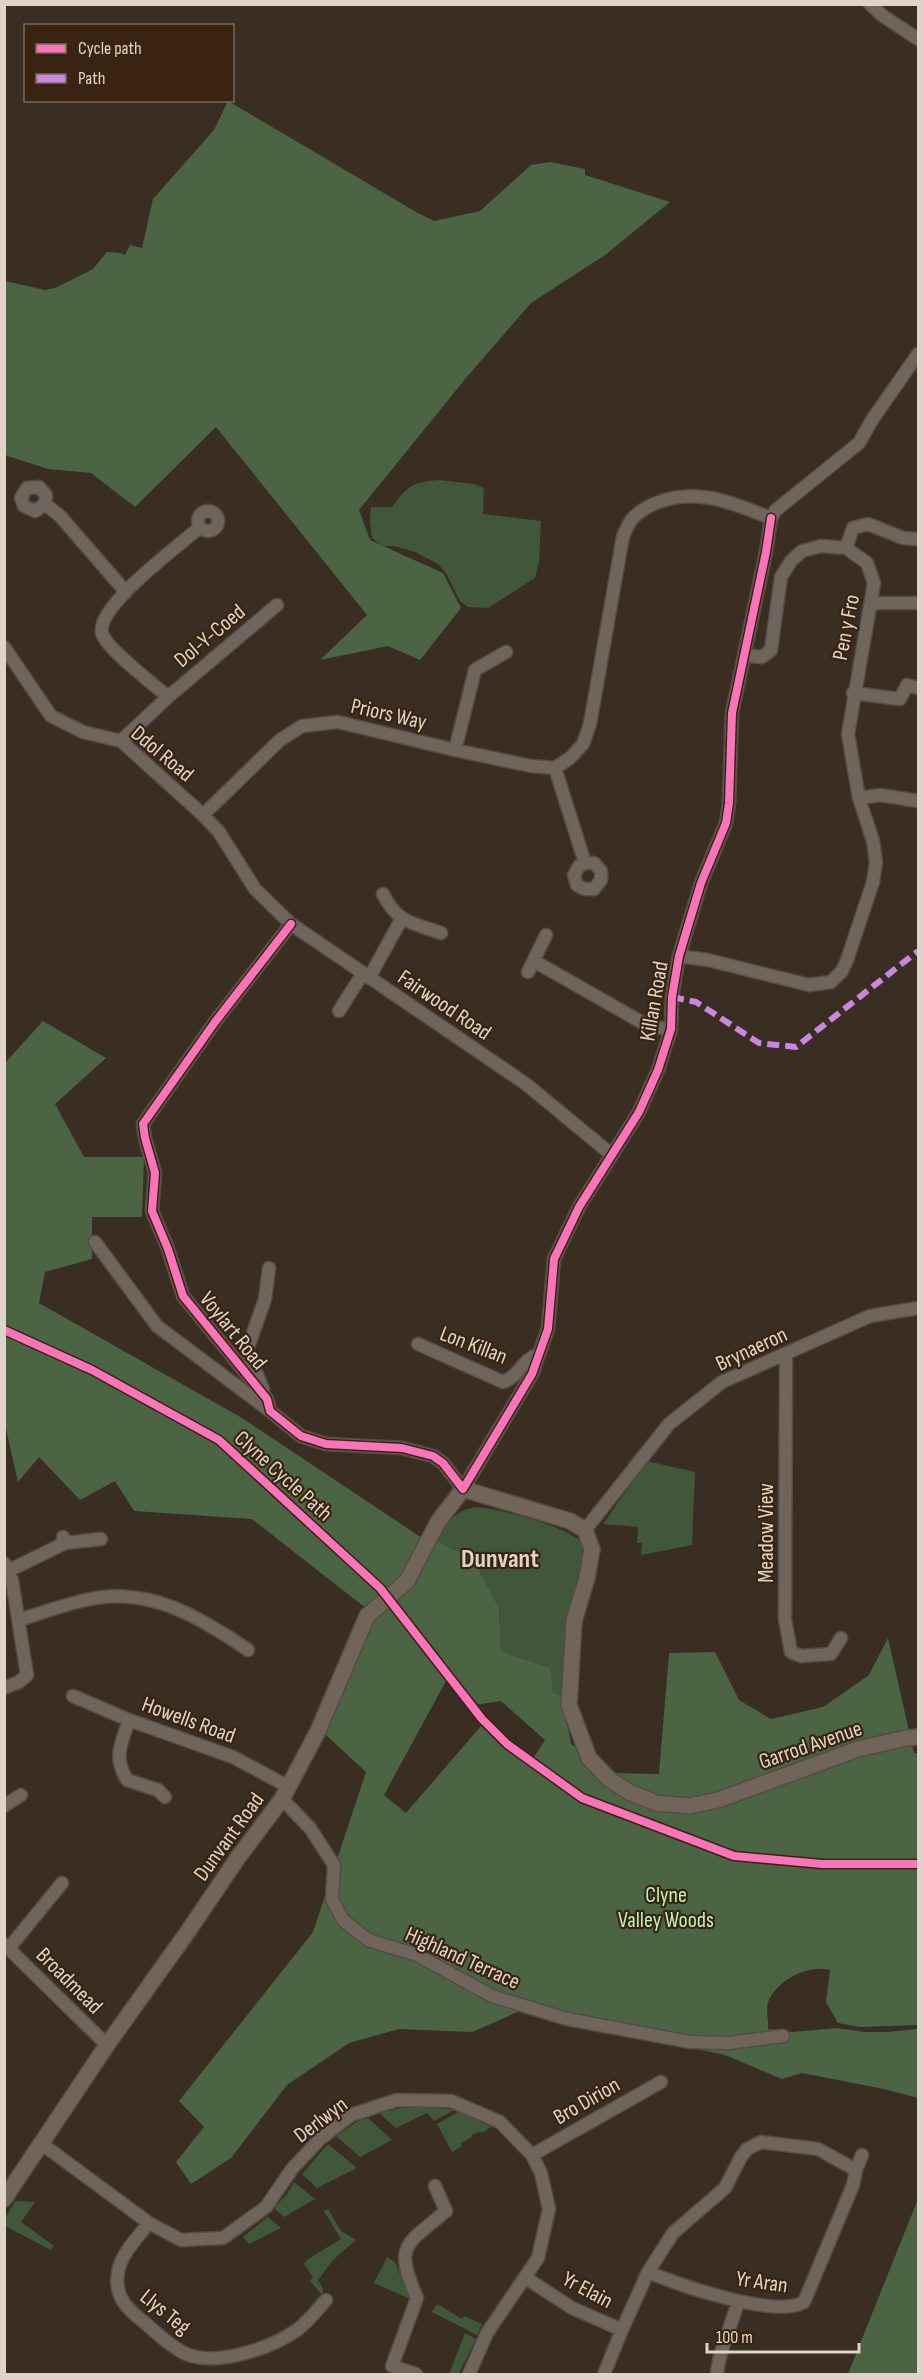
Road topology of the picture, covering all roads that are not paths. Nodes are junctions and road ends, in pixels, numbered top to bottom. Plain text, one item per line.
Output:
1 (870, 4) edge
2 (918, 39) edge
3 (918, 354) edge
4 (45, 504) dead end
5 (771, 518) junction
6 (201, 527) dead end
7 (918, 539) edge
8 (846, 548) junction
9 (125, 591) junction
10 (872, 603) junction
11 (918, 603) edge
12 (277, 605) dead end
13 (4, 647) edge
14 (506, 652) dead end
15 (744, 655) junction
16 (918, 688) edge
17 (853, 693) junction
18 (168, 697) junction
19 (121, 741) junction
20 (455, 750) junction
21 (555, 768) junction
22 (859, 798) junction
23 (918, 801) edge
24 (203, 815) junction
25 (585, 863) dead end
26 (255, 889) joint
27 (383, 894) dead end
28 (401, 920) junction
29 (291, 924) junction
30 (441, 933) dead end
31 (546, 935) dead end
32 (679, 956) junction
33 (366, 976) junction
34 (339, 1011) dead end
35 (671, 1029) junction
36 (612, 1155) junction
37 (95, 1242) dead end
38 (269, 1268) dead end
39 (918, 1308) edge
40 (418, 1344) dead end
41 (539, 1354) junction
42 (786, 1355) junction
43 (269, 1405) junction
44 (463, 1489) junction
45 (585, 1530) junction
46 (101, 1539) dead end
47 (6, 1567) edge
48 (19, 1620) junction
49 (841, 1638) dead end
50 (248, 1650) dead end
51 (4, 1688) edge
52 (73, 1696) dead end
53 (129, 1720) junction
54 (918, 1737) edge
55 (161, 1788) dead end
56 (286, 1793) junction
57 (21, 1794) dead end
58 (4, 1806) edge
59 (62, 1883) dead end
60 (7, 1946) edge
61 (783, 2036) dead end
62 (107, 2045) junction
63 (661, 2082) dead end
64 (42, 2144) junction
65 (532, 2155) junction
66 (862, 2155) dead end
67 (856, 2170) junction
68 (435, 2186) dead end
69 (4, 2199) edge
70 (149, 2223) junction
71 (648, 2272) junction
72 (526, 2277) junction
73 (326, 2300) dead end
74 (738, 2301) junction
75 (622, 2330) junction
76 (391, 2370) edge
77 (416, 2374) edge
78 (469, 2374) edge
79 (603, 2374) edge
80 (717, 2374) edge

1 - 2 street
3 - 5 street
4 - 9 street
5 - 15 street, Killan Road
5 - 21 street
6 - 9 street, Dol-Y-Coed
7 - 8 street
8 - 10 street, Pen y Fro
8 - 15 street
9 - 18 street, Dol-Y-Coed
10 - 11 street
10 - 17 street, Pen y Fro
12 - 18 street, Dol-Y-Coed
13 - 19 street, Ddol Road
14 - 20 street
15 - 32 street, Killan Road
16 - 17 street
17 - 22 street, Pen y Fro
18 - 19 street, Dol-Y-Coed
19 - 24 street, Ddol Road
20 - 21 street, Priors Way
20 - 24 street, Priors Way
21 - 25 street
22 - 23 street
22 - 32 street, Pen y Fro
24 - 26 street, Ddol Road
26 - 29 street, Fairwood Road
27 - 28 street
28 - 30 street
28 - 33 street
29 - 33 street, Fairwood Road
29 - 43 street, Voylart Road
31 - 35 street
32 - 35 street, Killan Road
33 - 34 street
33 - 36 street, Fairwood Road
35 - 36 street, Killan Road
36 - 41 street, Killan Road
37 - 43 street
38 - 43 street
39 - 42 street, Brynaeron
40 - 41 street, Lon Killan
41 - 44 street, Killan Road
42 - 45 street, Brynaeron
42 - 49 street, Meadow View
43 - 44 street, Voylart Road
44 - 45 main road
44 - 56 main road, Dunvant Road
45 - 54 main road, Garrod Avenue
46 - 47 street
47 - 48 street
48 - 50 street
48 - 51 street
52 - 53 street, Howells Road
53 - 55 street
53 - 56 street, Howells Road
56 - 61 street, Highland Terrace
56 - 62 main road, Dunvant Road
57 - 58 street
59 - 60 street
60 - 62 street, Broadmead
62 - 64 main road, Dunvant Road
63 - 65 street, Bro Dirion
64 - 69 main road, Dunvant Road
64 - 70 street, Derlwyn
65 - 70 street, Derlwyn
65 - 72 street, Derlwyn
66 - 67 street, Yr Aran
67 - 71 street
67 - 74 street, Yr Aran
68 - 76 street
70 - 73 street, Llys Teg
71 - 74 street, Yr Aran
71 - 75 street
72 - 75 street, Yr Elain
72 - 78 street, Derlwyn
74 - 80 street
75 - 79 street, Yr Elain
76 - 77 street

